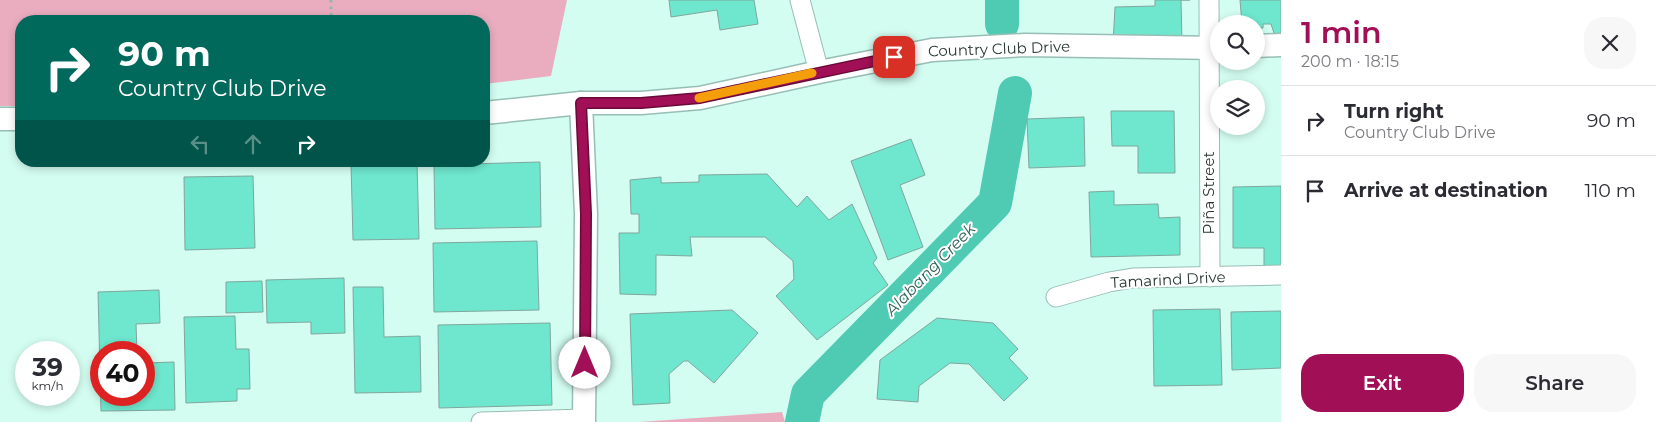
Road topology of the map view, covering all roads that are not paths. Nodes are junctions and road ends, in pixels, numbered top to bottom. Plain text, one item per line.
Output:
1 (800, 0) edge
2 (1209, 0) edge
3 (1210, 15) edge
4 (1281, 45) edge
5 (1265, 46) edge
6 (1210, 48) edge
7 (1213, 70) edge
8 (819, 72) junction
9 (581, 103) junction
10 (490, 112) edge
11 (0, 119) edge
12 (15, 119) edge
13 (1281, 276) edge
14 (1210, 277) junction
15 (1056, 297) dead end
16 (584, 420) edge
17 (481, 422) edge

1 - 8 street
2 - 3 street, Piña Street
4 - 5 street
6 - 8 street, Country Club Drive
7 - 14 street, Piña Street
8 - 9 street, Country Club Drive
9 - 10 street, Country Club Drive
9 - 16 street
11 - 12 street
13 - 14 street, Tamarind Drive
14 - 15 street, Tamarind Drive
16 - 17 street

